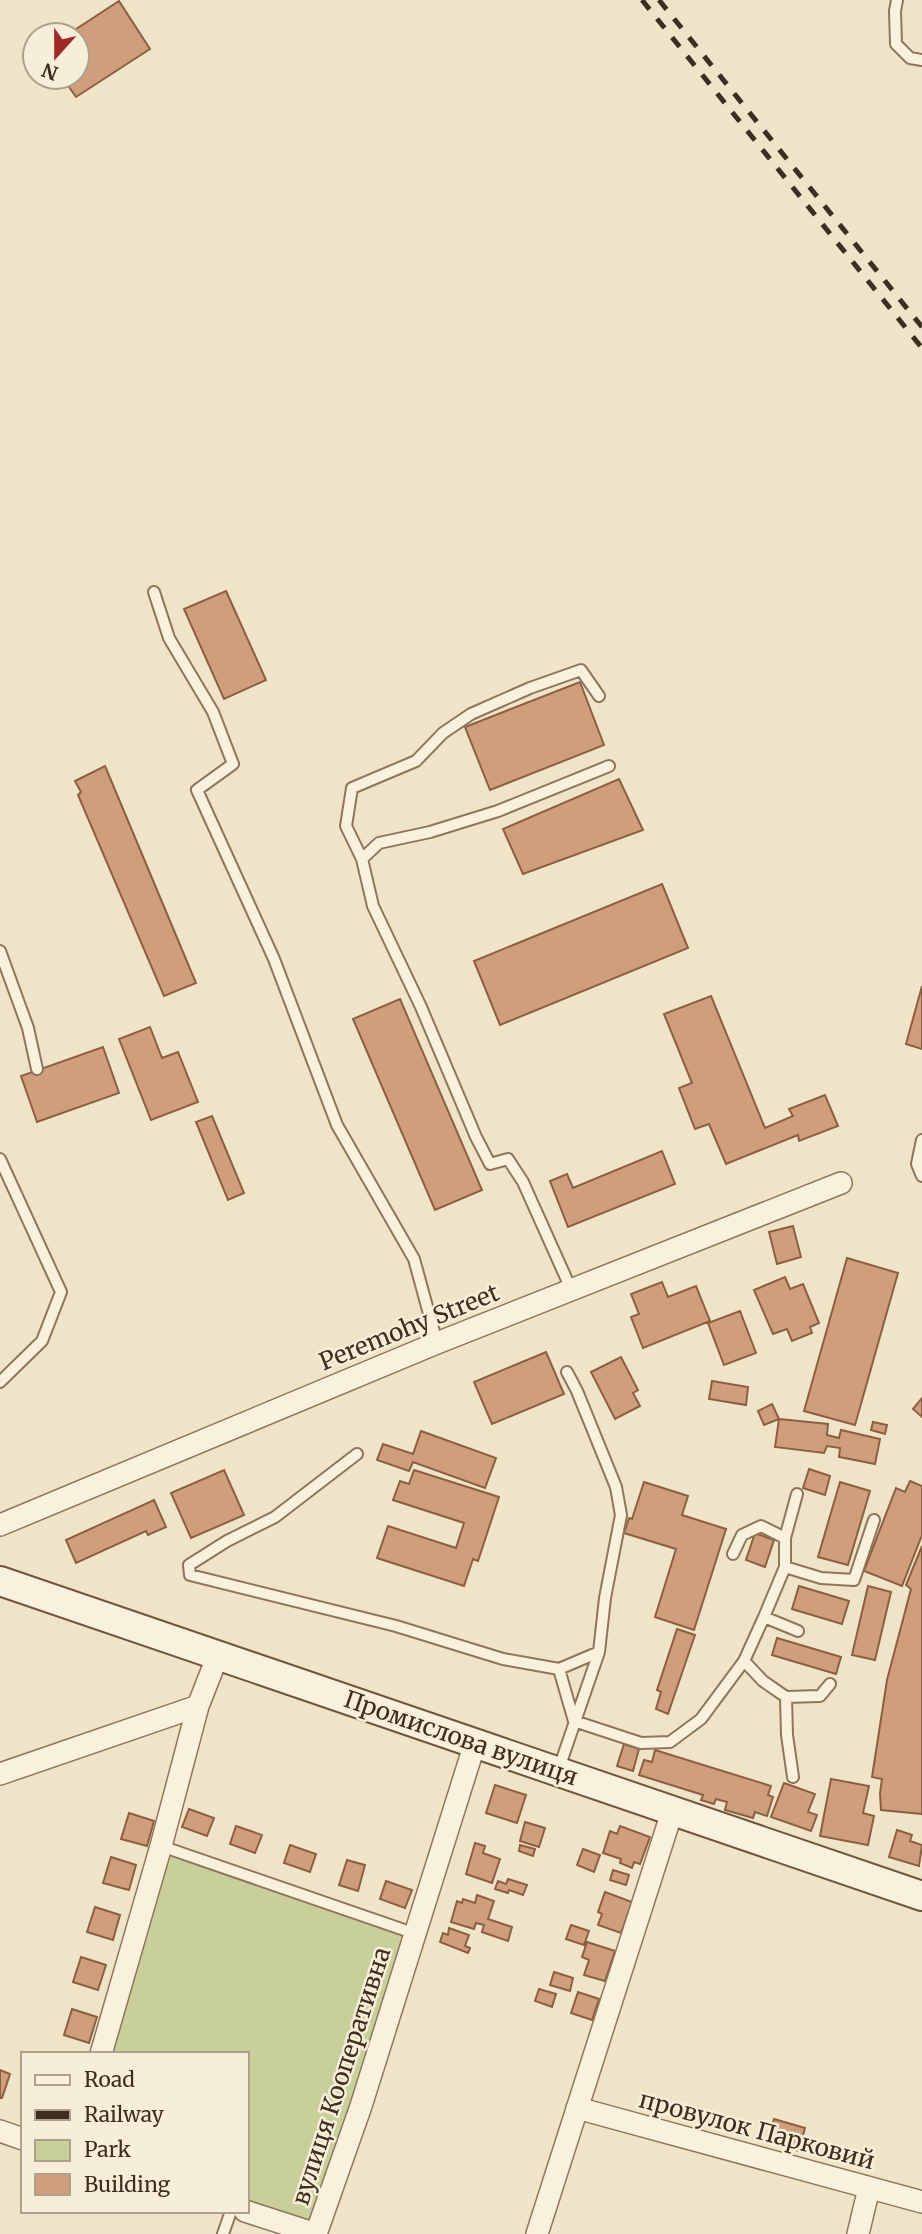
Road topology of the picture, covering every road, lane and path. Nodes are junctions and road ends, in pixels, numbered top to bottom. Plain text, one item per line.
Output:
1 (897, 0) edge
2 (922, 60) edge
3 (154, 592) dead end
4 (599, 696) dead end
5 (608, 766) dead end
6 (362, 859) junction
7 (0, 951) edge
8 (37, 1069) dead end
9 (922, 1139) edge
10 (0, 1159) edge
11 (922, 1176) edge
12 (841, 1183) dead end
13 (571, 1289) junction
14 (437, 1343) junction
15 (567, 1372) dead end
16 (0, 1382) edge
17 (357, 1454) dead end
18 (797, 1494) dead end
19 (2, 1520) edge
20 (874, 1520) dead end
21 (785, 1538) junction
22 (733, 1554) dead end
23 (785, 1567) junction
24 (0, 1581) edge
25 (764, 1616) junction
26 (798, 1631) dead end
27 (599, 1652) junction
28 (218, 1655) junction
29 (744, 1661) junction
30 (559, 1669) junction
31 (830, 1684) dead end
32 (786, 1697) junction
33 (198, 1706) junction
34 (575, 1721) junction
35 (475, 1742) junction
36 (558, 1771) junction
37 (0, 1774) edge
38 (793, 1777) dead end
39 (673, 1812) junction
40 (161, 1846) junction
41 (922, 1896) edge
42 (416, 1934) junction
43 (102, 2052) edge
44 (578, 2108) junction
45 (0, 2131) edge
46 (21, 2138) edge
47 (869, 2189) junction
48 (922, 2202) edge
49 (248, 2212) edge
50 (230, 2213) edge
51 (223, 2234) edge
52 (316, 2234) edge
53 (537, 2234) edge
54 (858, 2234) edge

1 - 2 lane
3 - 14 lane
4 - 6 lane
5 - 6 lane
6 - 13 lane
7 - 8 lane
9 - 11 lane
10 - 16 lane
12 - 13 street, Peremohy Street
13 - 14 street, Peremohy Street
14 - 19 street, Peremohy Street
15 - 27 lane
17 - 30 lane
18 - 21 lane
20 - 23 lane
21 - 22 lane
21 - 23 lane
23 - 25 lane
24 - 28 street, Промислова вулиця
25 - 26 lane
25 - 29 lane
27 - 30 lane
27 - 34 lane
28 - 33 street
28 - 35 street, Промислова вулиця
29 - 32 lane
29 - 34 lane
30 - 34 lane
31 - 32 lane
32 - 38 lane
33 - 37 street
33 - 40 street
34 - 36 lane
35 - 36 street, Промислова вулиця
35 - 42 street, вулиця Кооперативна
36 - 39 street, Промислова вулиця
39 - 41 street, Промислова вулиця
39 - 44 street
40 - 42 lane, вулиця Кооперативна
40 - 43 street
42 - 52 street, вулиця Кооперативна
44 - 47 street, провулок Парковий
44 - 53 street
45 - 46 street
47 - 48 street, провулок Парковий
47 - 54 street
49 - 52 street
50 - 51 lane

